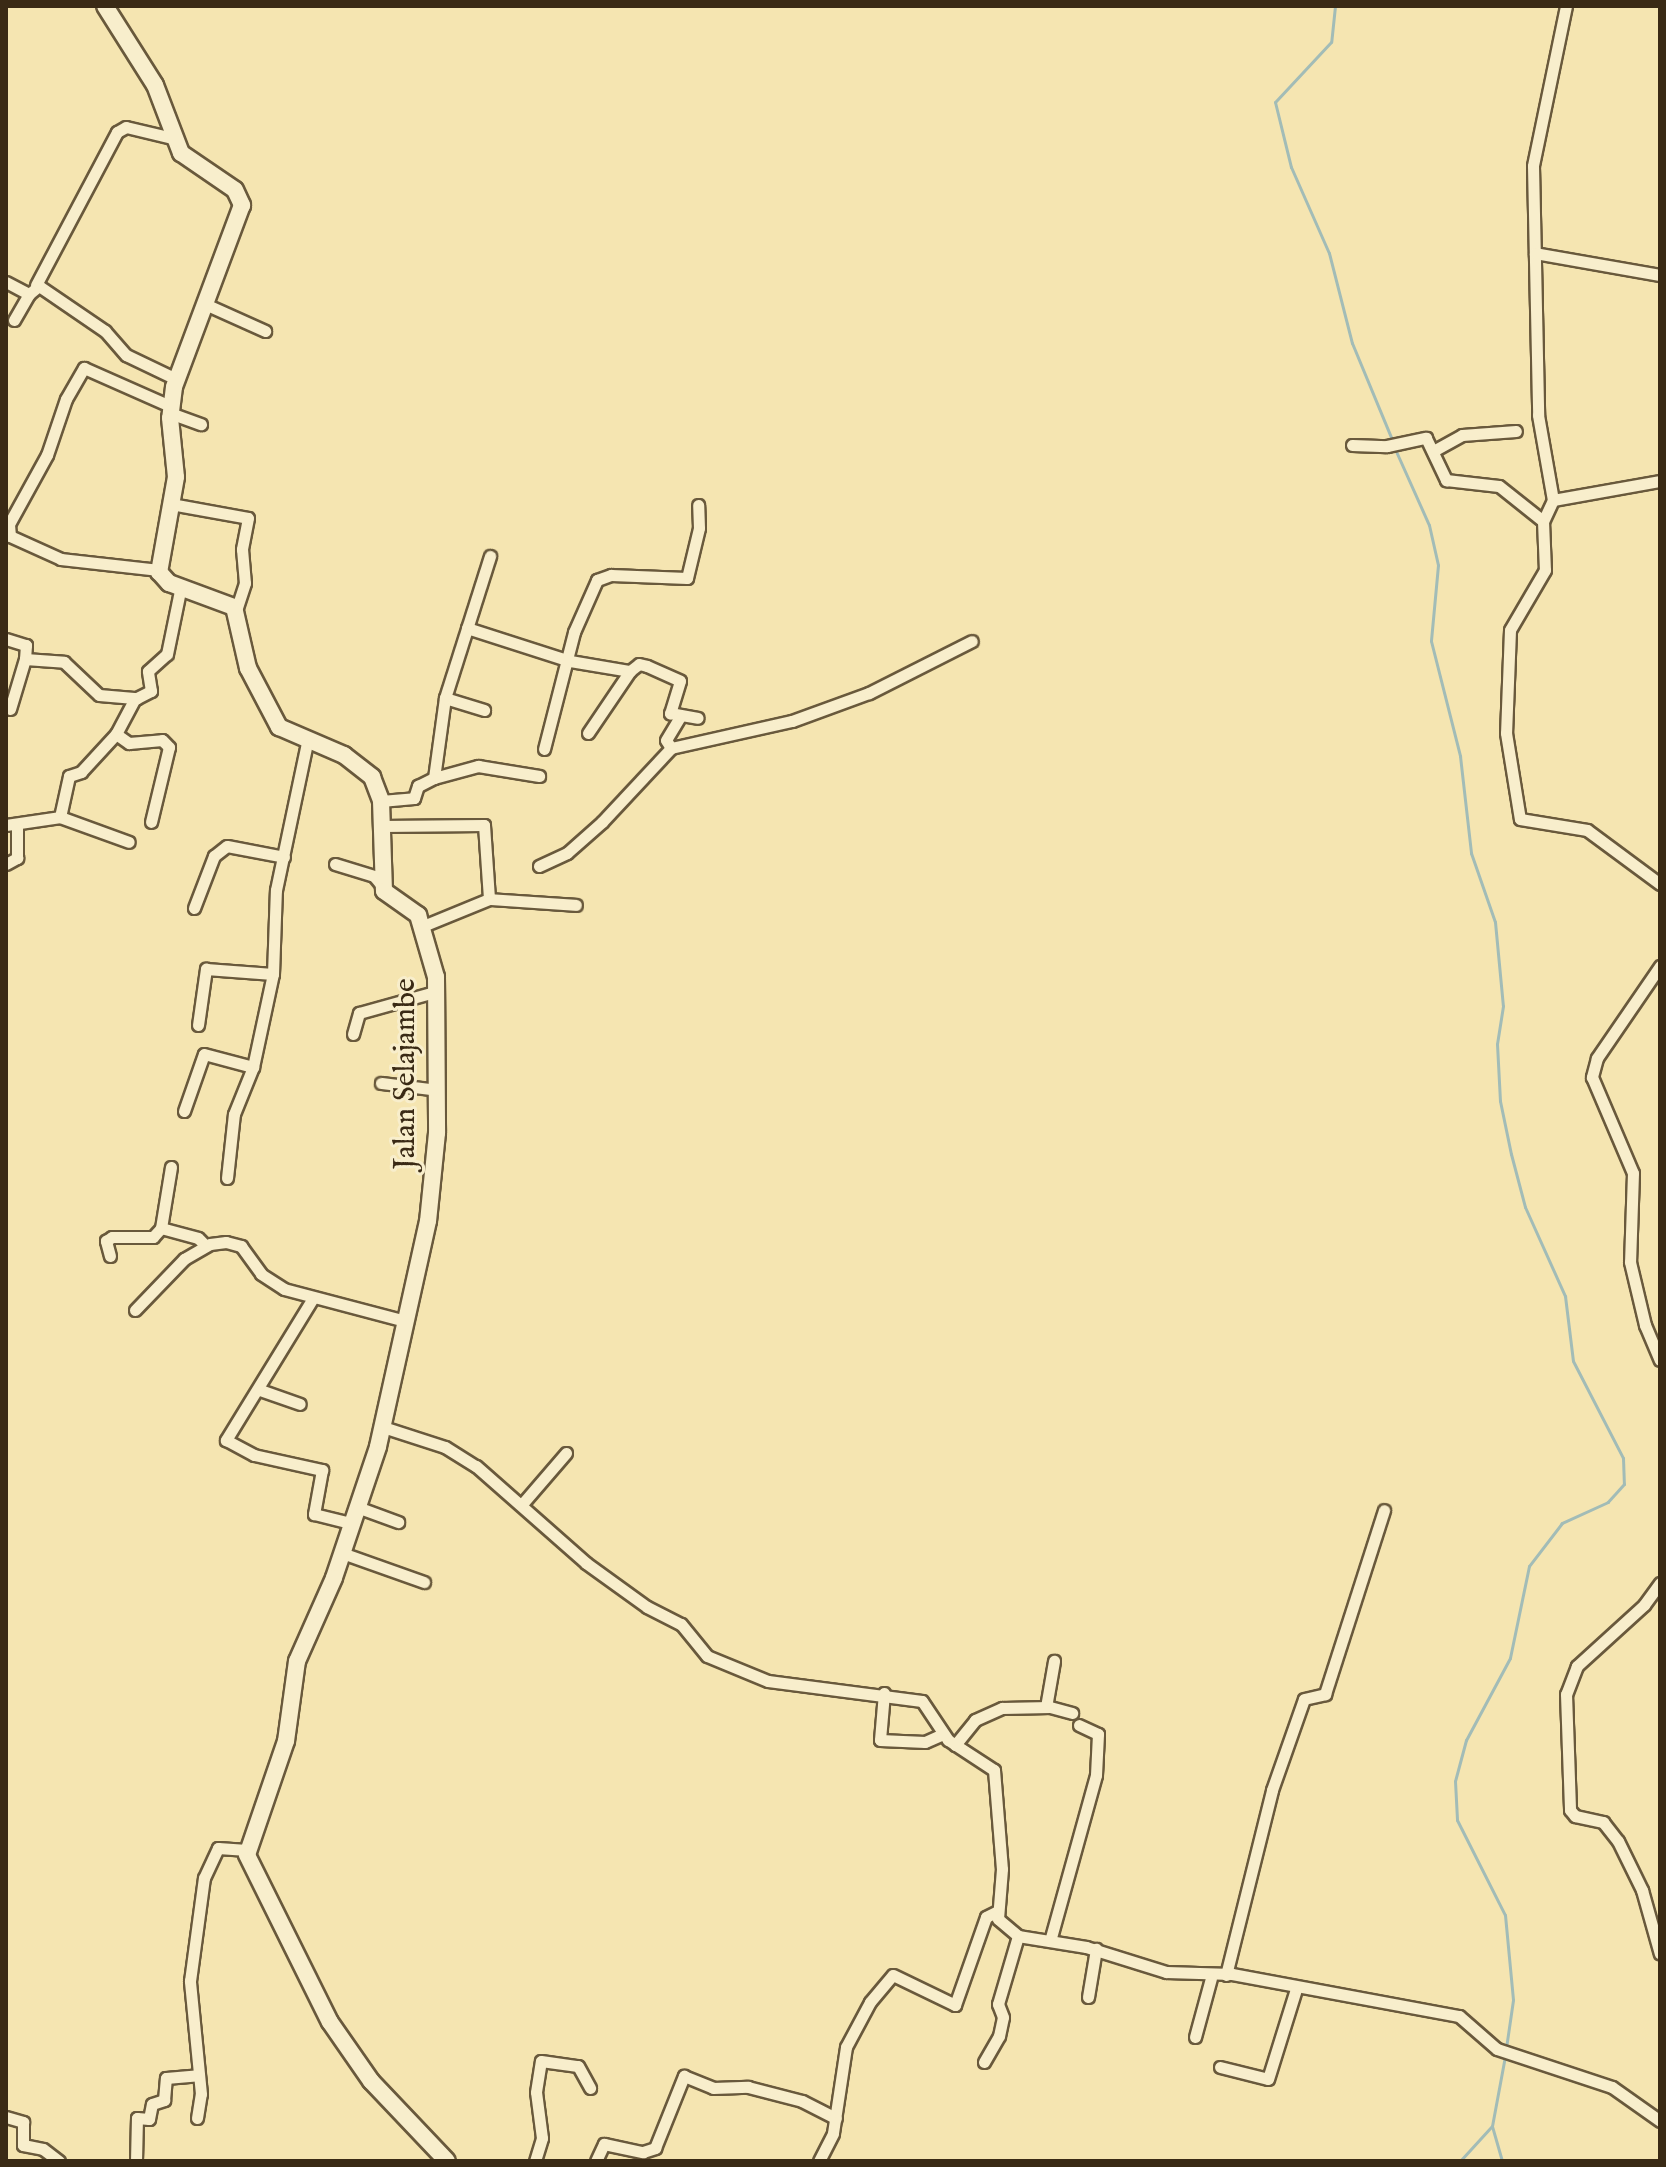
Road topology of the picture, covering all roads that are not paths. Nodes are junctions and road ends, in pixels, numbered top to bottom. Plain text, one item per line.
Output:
1 (105, 6) edge
2 (1566, 6) edge
3 (172, 138) junction
4 (1535, 253) junction
5 (1660, 275) edge
6 (6, 282) edge
7 (32, 290) junction
8 (205, 304) junction
9 (14, 320) dead end
10 (265, 331) dead end
11 (176, 379) junction
12 (170, 410) junction
13 (201, 424) dead end
14 (1516, 431) dead end
15 (1352, 445) dead end
16 (1435, 450) junction
17 (1660, 481) edge
18 (1553, 500) junction
19 (171, 504) junction
20 (698, 505) dead end
21 (1543, 521) junction
22 (8, 537) edge
23 (490, 556) dead end
24 (159, 570) junction
25 (181, 586) junction
26 (236, 610) junction
27 (467, 628) junction
28 (6, 639) edge
29 (972, 641) dead end
30 (25, 659) junction
31 (570, 661) junction
32 (630, 671) junction
33 (137, 698) junction
34 (445, 698) junction
35 (10, 709) dead end
36 (484, 710) dead end
37 (679, 718) junction
38 (698, 718) dead end
39 (588, 733) dead end
40 (116, 734) junction
41 (307, 743) junction
42 (671, 748) junction
43 (544, 749) dead end
44 (539, 776) dead end
45 (434, 778) junction
46 (381, 801) junction
47 (60, 817) junction
48 (151, 822) dead end
49 (12, 824) edge
50 (382, 826) junction
51 (129, 842) dead end
52 (284, 857) junction
53 (6, 864) edge
54 (335, 864) dead end
55 (539, 866) dead end
56 (1660, 884) edge
57 (383, 887) junction
58 (489, 899) junction
59 (576, 905) dead end
60 (194, 908) dead end
61 (423, 926) junction
62 (1660, 966) edge
63 (273, 974) junction
64 (438, 991) junction
65 (198, 1025) dead end
66 (353, 1034) dead end
67 (253, 1067) junction
68 (381, 1083) dead end
69 (438, 1090) junction
70 (184, 1111) dead end
71 (171, 1167) dead end
72 (227, 1178) dead end
73 (161, 1228) junction
74 (206, 1246) junction
75 (110, 1256) dead end
76 (313, 1298) junction
77 (135, 1310) dead end
78 (405, 1321) junction
79 (1660, 1360) edge
80 (260, 1390) junction
81 (300, 1404) dead end
82 (383, 1427) junction
83 (566, 1453) dead end
84 (523, 1503) junction
85 (1384, 1510) dead end
86 (354, 1515) junction
87 (398, 1522) dead end
88 (342, 1553) junction
89 (424, 1582) dead end
90 (1659, 1588) edge
91 (1054, 1661) dead end
92 (884, 1693) junction
93 (1046, 1707) junction
94 (1072, 1713) dead end
95 (1079, 1725) dead end
96 (943, 1734) junction
97 (955, 1745) junction
98 (247, 1850) junction
99 (998, 1911) junction
100 (1018, 1936) junction
101 (1050, 1941) junction
102 (1096, 1949) junction
103 (1660, 1954) edge
104 (1226, 1975) junction
105 (1211, 1978) junction
106 (1296, 1989) junction
107 (1088, 1997) dead end
108 (1195, 2037) dead end
109 (984, 2062) dead end
110 (1220, 2067) dead end
111 (198, 2075) junction
112 (590, 2088) dead end
113 (6, 2117) edge
114 (197, 2118) dead end
115 (836, 2118) junction
116 (1660, 2121) edge
117 (59, 2161) edge
118 (136, 2161) edge
119 (447, 2161) edge
120 (535, 2161) edge
121 (596, 2161) edge
122 (819, 2161) edge

1 - 3 street
2 - 4 street
3 - 7 street
3 - 8 street
4 - 5 street
4 - 18 street
6 - 7 street
7 - 9 street
7 - 11 street
8 - 10 street
8 - 11 street
11 - 12 street
12 - 13 street
12 - 19 street
12 - 22 street
14 - 16 street
15 - 16 street
16 - 21 street
17 - 18 street
18 - 21 street
19 - 24 street
19 - 26 street
20 - 31 street
21 - 56 street
22 - 24 street
23 - 27 street
24 - 25 street
25 - 26 street
25 - 33 street
26 - 41 street
27 - 31 street
27 - 34 street
28 - 30 street
29 - 42 street
30 - 33 street
30 - 35 street
31 - 32 street
31 - 43 street
32 - 37 street
32 - 39 street
33 - 40 street
34 - 36 street
34 - 45 street
37 - 38 street
37 - 42 street
40 - 47 street
40 - 48 street
41 - 46 street
41 - 52 street
42 - 55 street
44 - 45 street
45 - 46 street
46 - 50 street
47 - 49 street
47 - 51 street
49 - 53 street
50 - 57 street
50 - 58 street
52 - 60 street
52 - 63 street
54 - 57 street
57 - 61 street
58 - 59 street
58 - 61 street
61 - 64 street, Jalan Selajambe
62 - 79 street
63 - 65 street
63 - 67 street
64 - 66 street
64 - 69 street, Jalan Selajambe
67 - 70 street
67 - 72 street
68 - 69 street
69 - 78 street, Jalan Selajambe
71 - 73 street
73 - 74 street
73 - 75 street
74 - 76 street
74 - 77 street
76 - 78 street
76 - 80 street
78 - 82 street, Jalan Selajambe
80 - 81 street
80 - 86 street
82 - 84 street
82 - 86 street, Jalan Selajambe
83 - 84 street
84 - 92 street
85 - 104 street
86 - 87 street
86 - 88 street, Jalan Selajambe
88 - 89 street
88 - 98 street, Jalan Selajambe
90 - 103 street
91 - 93 street
92 - 96 street
92 - 96 street
93 - 94 street
93 - 97 street
95 - 101 street
96 - 97 street
97 - 99 street
98 - 111 street
98 - 119 street
99 - 100 street
99 - 115 street
100 - 101 street
100 - 109 street
101 - 102 street
102 - 105 street
102 - 107 street
104 - 105 street
104 - 106 street
105 - 108 street
106 - 110 street
106 - 116 street
111 - 114 street
111 - 118 street
112 - 120 street
113 - 117 street
115 - 121 street
115 - 122 street

